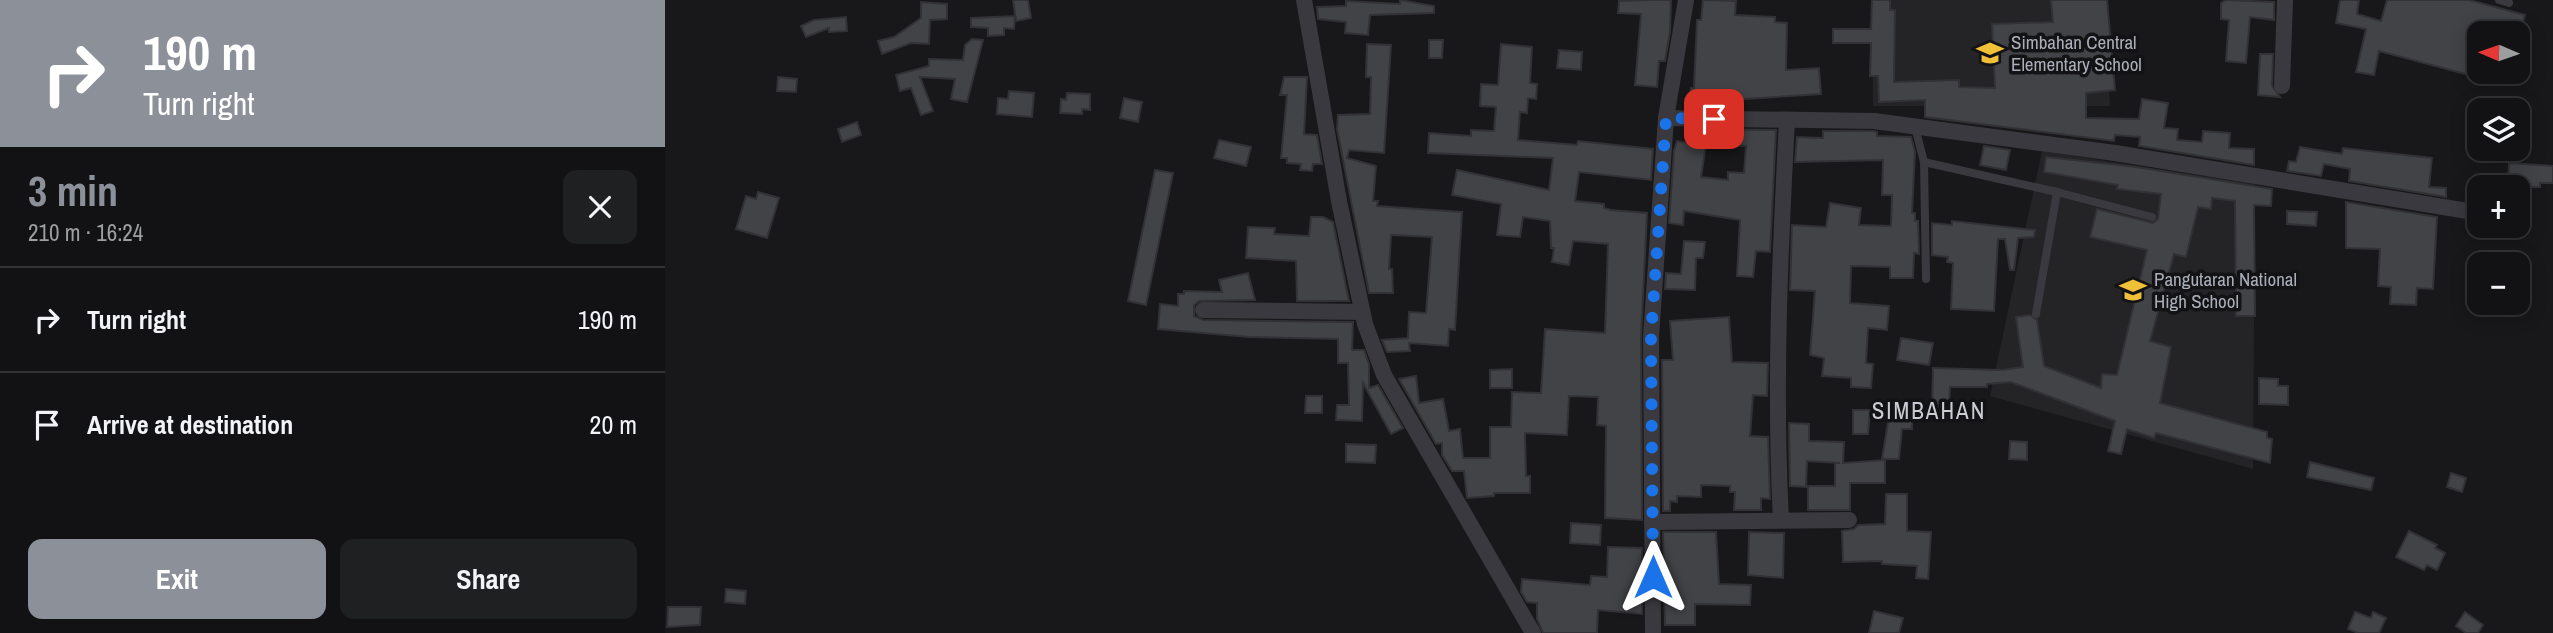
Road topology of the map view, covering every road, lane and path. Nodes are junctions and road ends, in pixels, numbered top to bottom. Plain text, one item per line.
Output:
1 (1304, 0) edge
2 (1686, 0) edge
3 (2285, 0) edge
4 (2499, 0) edge
5 (2509, 3) dead end
6 (2282, 86) dead end
7 (1666, 118) junction
8 (1787, 120) junction
9 (1915, 127) junction
10 (1924, 162) junction
11 (2057, 192) junction
12 (2467, 211) edge
13 (2152, 217) dead end
14 (1926, 279) dead end
15 (1203, 310) dead end
16 (1362, 312) junction
17 (2036, 314) dead end
18 (1781, 520) junction
19 (1849, 520) dead end
20 (1652, 522) junction
21 (1533, 633) edge
22 (1653, 633) edge

1 - 16 street
2 - 7 street
3 - 6 street
4 - 5 lane
7 - 8 street
7 - 20 street
8 - 9 street
8 - 18 street
9 - 10 lane
9 - 12 street
10 - 11 lane
10 - 14 lane
11 - 13 lane
11 - 17 lane
15 - 16 street
16 - 21 street
18 - 19 street
18 - 20 street
20 - 22 street

